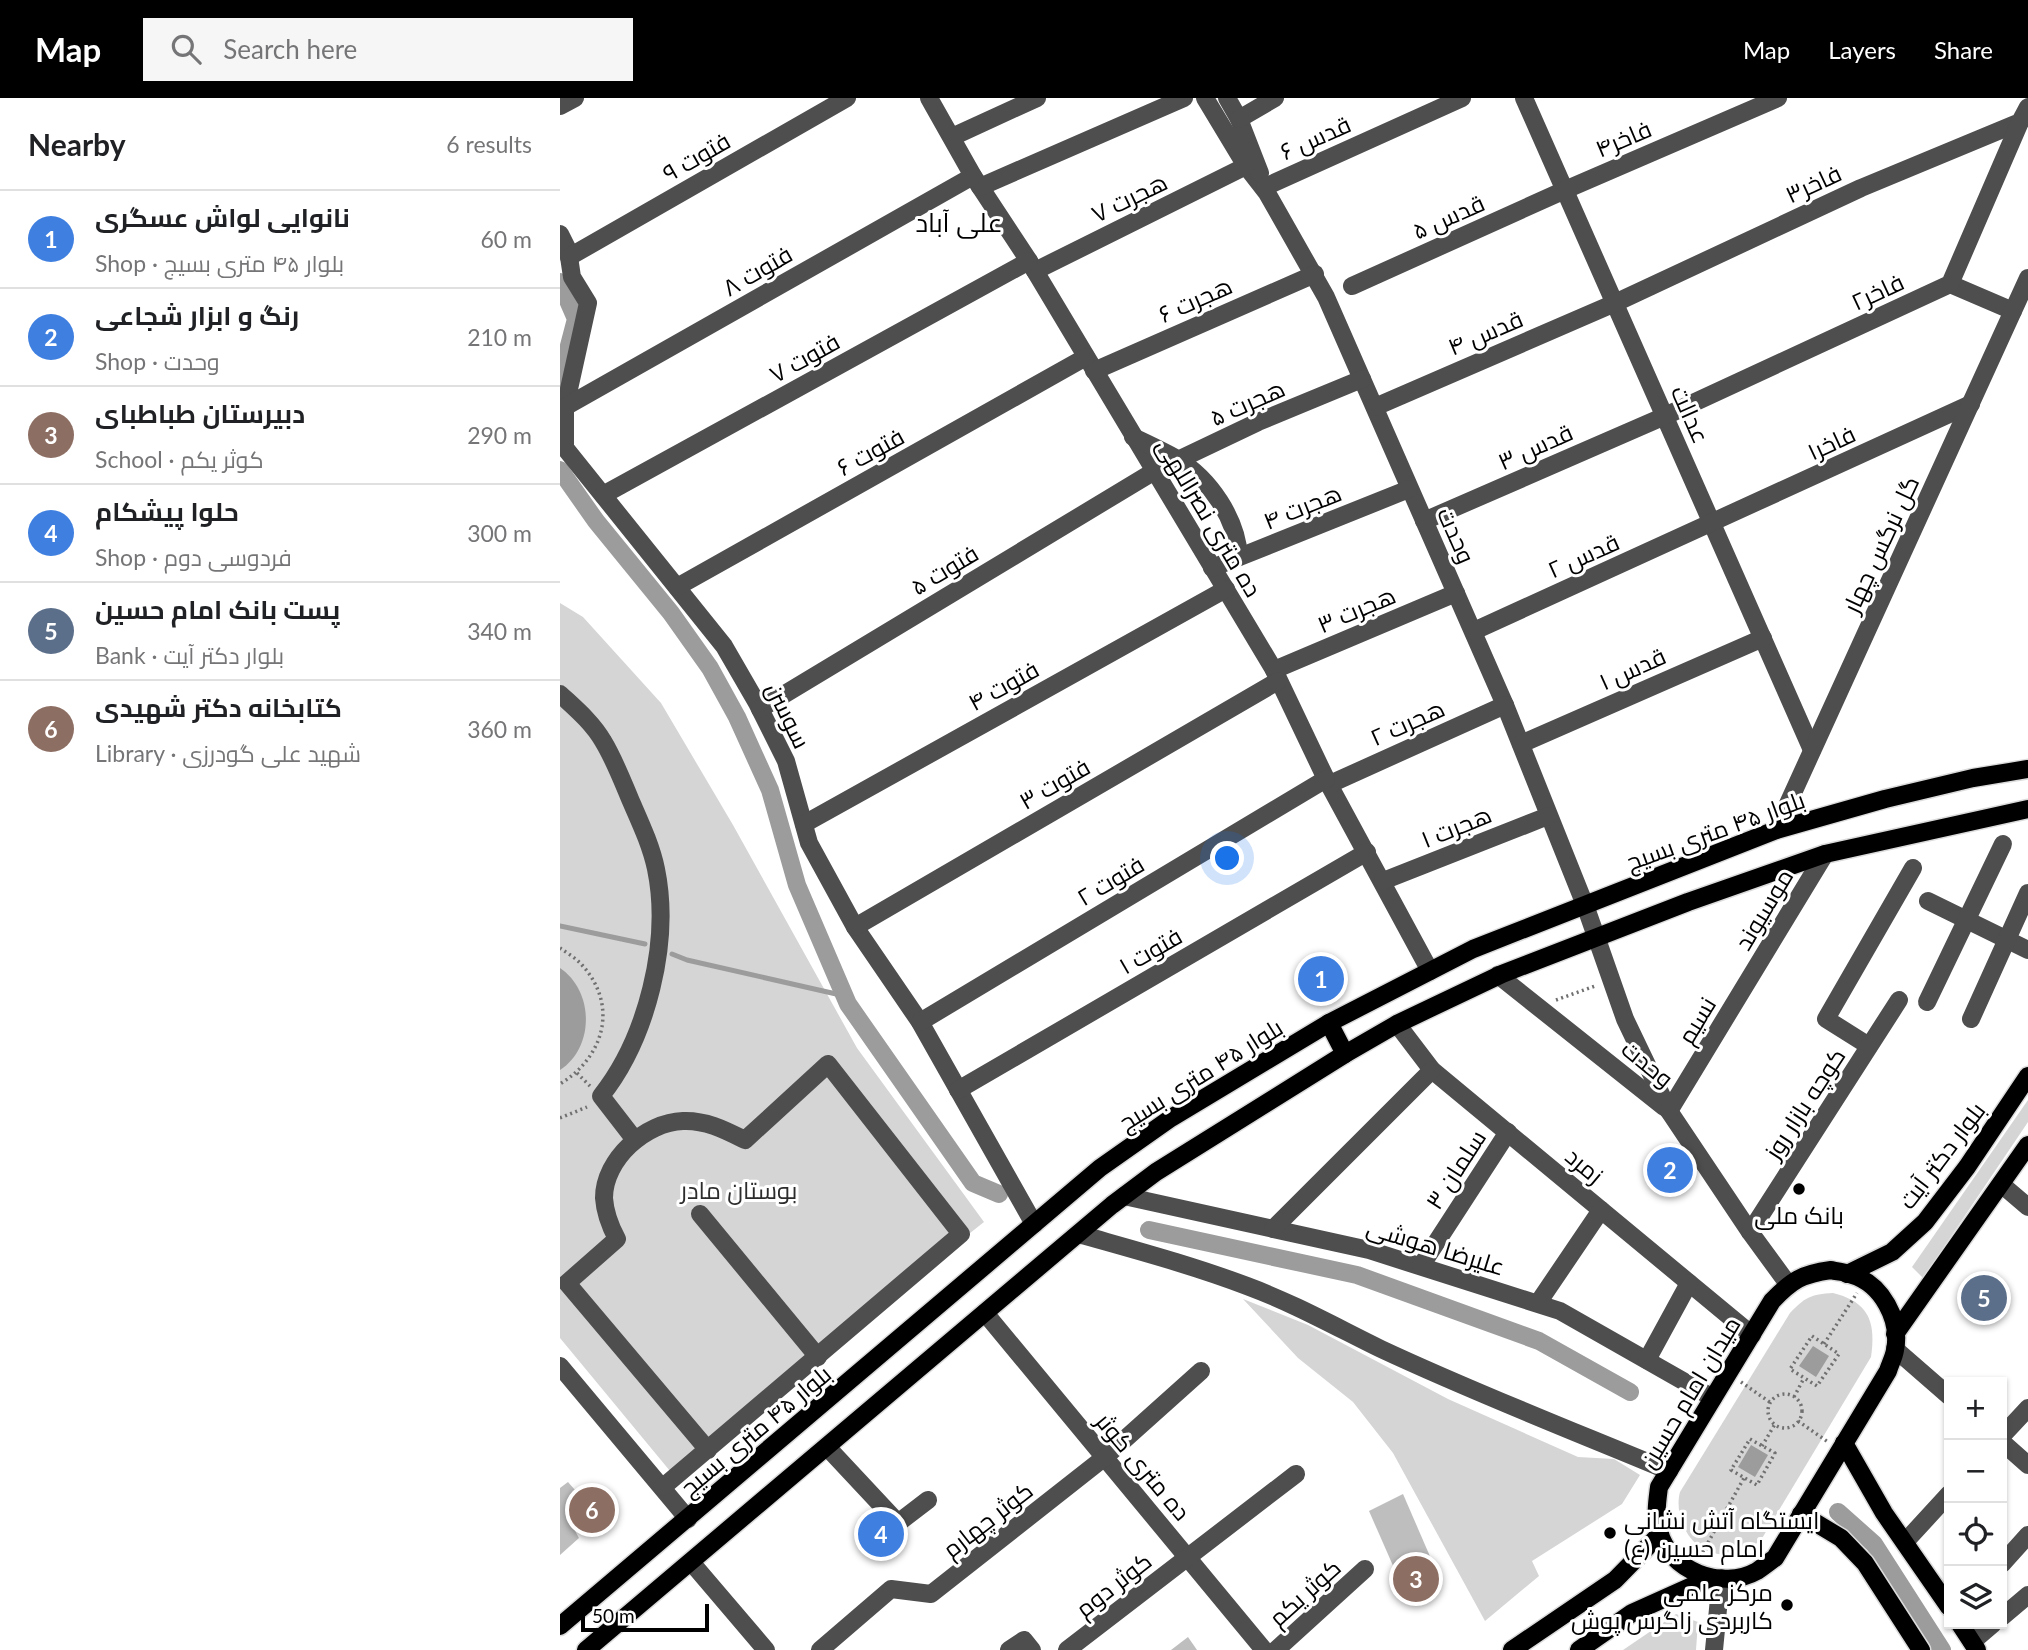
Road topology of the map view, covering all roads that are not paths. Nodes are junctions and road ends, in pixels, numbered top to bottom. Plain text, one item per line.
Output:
1 (575, 98) edge
2 (847, 98) edge
3 (929, 98) edge
4 (1037, 98) edge
5 (1185, 98) edge
6 (1205, 98) edge
7 (1227, 98) edge
8 (1275, 98) edge
9 (1462, 98) edge
10 (1524, 98) edge
11 (1778, 98) edge
12 (560, 106) edge
13 (2024, 114) edge
14 (1239, 119) junction
15 (952, 137) junction
16 (1246, 166) junction
17 (977, 182) junction
18 (1266, 190) junction
19 (1565, 190) junction
20 (560, 234) edge
21 (569, 257) junction
22 (1032, 266) junction
23 (1315, 274) junction
24 (2028, 278) edge
25 (1950, 284) junction
26 (1352, 286) dead end
27 (1615, 303) junction
28 (2013, 311) junction
29 (1090, 364) junction
30 (1362, 379) junction
31 (1971, 404) junction
32 (565, 407) junction
33 (1375, 407) junction
34 (1665, 416) junction
35 (1133, 437) junction
36 (1178, 460) junction
37 (1153, 472) junction
38 (1409, 489) junction
39 (603, 495) junction
40 (1424, 521) junction
41 (1713, 524) junction
42 (1239, 557) junction
43 (1212, 568) junction
44 (677, 587) junction
45 (1226, 589) junction
46 (1456, 593) junction
47 (1474, 631) junction
48 (1763, 638) junction
49 (1276, 675) junction
50 (560, 694) edge
51 (1505, 705) junction
52 (760, 709) junction
53 (1521, 744) junction
54 (1812, 750) junction
55 (2028, 769) edge
56 (1328, 782) junction
57 (2028, 809) edge
58 (1548, 816) junction
59 (804, 824) junction
60 (1776, 830) junction
61 (2003, 844) dead end
62 (1367, 852) junction
63 (1825, 854) junction
64 (1913, 868) dead end
65 (1382, 881) junction
66 (2028, 893) edge
67 (1928, 901) dead end
68 (1585, 905) junction
69 (1968, 920) junction
70 (855, 927) junction
71 (1596, 937) junction
72 (2008, 940) junction
73 (2028, 950) edge
74 (1430, 971) junction
75 (1499, 975) junction
76 (1743, 989) joint
77 (1899, 1000) dead end
78 (1927, 1002) dead end
79 (1971, 1018) dead end
80 (920, 1022) junction
81 (1329, 1023) junction
82 (1397, 1024) junction
83 (1869, 1046) junction
84 (1345, 1054) junction
85 (1432, 1070) junction
86 (2028, 1076) edge
87 (958, 1090) junction
88 (1669, 1111) junction
89 (1508, 1132) junction
90 (635, 1140) junction
91 (2028, 1145) edge
92 (2001, 1184) junction
93 (1124, 1196) junction
94 (2028, 1207) edge
95 (1601, 1210) junction
96 (700, 1214) dead end
97 (1034, 1224) junction
98 (1273, 1229) junction
99 (1750, 1232) junction
100 (1079, 1234) junction
101 (1421, 1266) junction
102 (1847, 1273) junction
103 (1689, 1283) junction
104 (1788, 1284) junction
105 (1538, 1303) junction
106 (985, 1313) junction
107 (1752, 1335) junction
108 (1895, 1342) junction
109 (818, 1357) junction
110 (1647, 1360) junction
111 (560, 1366) edge
112 (1201, 1371) dead end
113 (567, 1387) edge
114 (1944, 1391) edge
115 (1713, 1398) junction
116 (2028, 1408) edge
117 (2007, 1431) edge
118 (1842, 1446) junction
119 (2007, 1446) edge
120 (827, 1447) junction
121 (708, 1450) junction
122 (1105, 1457) junction
123 (2028, 1465) edge
124 (1669, 1471) junction
125 (1296, 1474) dead end
126 (663, 1488) junction
127 (1944, 1499) edge
128 (928, 1500) dead end
129 (1801, 1514) junction
130 (688, 1519) junction
131 (1660, 1534) junction
132 (2028, 1535) edge
133 (1905, 1542) junction
134 (1188, 1557) junction
135 (2007, 1558) edge
136 (691, 1562) junction
137 (1365, 1569) dead end
138 (1716, 1578) junction
139 (2028, 1595) edge
140 (1944, 1600) edge
141 (2007, 1613) edge
142 (560, 1626) edge
143 (1963, 1629) edge
144 (1989, 1629) edge
145 (1974, 1646) edge
146 (586, 1650) edge
147 (766, 1650) edge
148 (820, 1650) edge
149 (1009, 1650) edge
150 (1032, 1650) edge
151 (1068, 1650) edge
152 (1264, 1650) edge
153 (1276, 1650) edge
154 (1512, 1650) edge
155 (1578, 1650) edge
156 (1714, 1650) edge
157 (1921, 1650) edge

1 - 12 street
2 - 21 street, فتوت ۹
3 - 15 street, ده متری نصراللهی
4 - 15 street
5 - 17 street, فتوت ۸
6 - 16 street, وحدت
7 - 14 street, وحدت
8 - 14 street
9 - 18 street, قدس ۶
10 - 19 street, عدالت
11 - 19 street, فاخر۴
13 - 25 street
13 - 27 street, فاخر۳
14 - 18 street, وحدت
15 - 17 street, ده متری نصراللهی
16 - 18 street, وحدت
16 - 22 street, هجرت ۷
17 - 22 street, ده متری نصراللهی
17 - 32 street, فتوت ۸
18 - 23 street, وحدت
19 - 26 street, قدس ۵
19 - 27 street, عدالت
20 - 21 street, سوسن
21 - 32 street, سوسن
22 - 29 street, ده متری نصراللهی
22 - 39 street, فتوت ۷
23 - 29 street, هجرت ۶
23 - 30 street, وحدت
24 - 28 street, گل نرگس چهار
25 - 28 street
25 - 34 street, فاخر۲
27 - 33 street, قدس ۴
27 - 34 street, عدالت
28 - 31 street, گل نرگس چهار
29 - 35 street, ده متری نصراللهی
29 - 44 street, فتوت ۶
30 - 33 street, وحدت
30 - 36 street, هجرت ۵
31 - 41 street, فاخر۱
31 - 54 street, گل نرگس چهار
32 - 39 street, سوسن
33 - 38 street, وحدت
34 - 40 street, قدس ۳
34 - 41 street, عدالت
35 - 36 street
35 - 37 street, ده متری نصراللهی
36 - 37 street, هجرت ۵
36 - 42 street
37 - 43 street, ده متری نصراللهی
37 - 52 street, فتوت ۵
38 - 40 street, وحدت
38 - 42 street, هجرت ۴
39 - 44 street, سوسن
40 - 46 street, وحدت
41 - 47 street, قدس ۲
41 - 48 street, عدالت
42 - 43 street, هجرت ۴
43 - 45 street, ده متری نصراللهی
44 - 52 street, سوسن
45 - 49 street, ده متری نصراللهی
45 - 59 street, فتوت ۴
46 - 47 street, وحدت
46 - 49 street, هجرت ۳
47 - 51 street, وحدت
48 - 53 street, قدس ۱
48 - 54 street, عدالت
49 - 56 street, ده متری نصراللهی
49 - 70 street, فتوت ۳
50 - 90 street
51 - 53 street, وحدت
51 - 56 street, هجرت ۲
52 - 59 street, سوسن
53 - 58 street, وحدت
54 - 60 street, گل نرگس چهار
55 - 60 main road, بلوار ۴۵ متری بسیج
56 - 62 street, ده متری نصراللهی
56 - 80 street, فتوت ۲
57 - 63 main road
58 - 65 street, هجرت ۱
58 - 68 street, وحدت
59 - 70 street, سوسن
60 - 68 main road, بلوار ۴۵ متری بسیج
61 - 69 street
62 - 65 street, ده متری نصراللهی
62 - 87 street, فتوت ۱
63 - 71 main road
63 - 76 street, موسیوند
64 - 83 street
65 - 74 street, ده متری نصراللهی
66 - 72 street
67 - 69 street
68 - 71 street, وحدت
68 - 74 main road, بلوار ۴۵ متری بسیج
69 - 72 street
69 - 78 street
70 - 80 street, سوسن
71 - 75 main road
71 - 88 street, وحدت
72 - 73 street
72 - 79 street
74 - 81 main road, بلوار ۴۵ متری بسیج
75 - 82 main road
75 - 88 street, وحدت
76 - 88 street, نسیم
77 - 83 street, کوچه بازار روز
80 - 87 street, سوسن
81 - 84 main road
81 - 97 main road, بلوار ۴۵ متری بسیج
82 - 84 main road
82 - 85 street, زمرد
83 - 99 street, کوچه بازار روز
84 - 93 main road
85 - 89 street, زمرد
85 - 98 street
86 - 102 main road, بلوار دکتر آیت
87 - 97 street, سوسن
88 - 99 street, وحدت
89 - 95 street, زمرد
89 - 101 street, سلمان ۳
90 - 109 street
90 - 121 street
91 - 92 main road
92 - 94 street
92 - 108 main road
93 - 98 street, علیرضا هوشی
93 - 100 main road
95 - 103 street, زمرد
95 - 105 street
96 - 109 street
97 - 130 main road, بلوار ۴۵ متری بسیج
98 - 101 street, علیرضا هوشی
99 - 104 street, وحدت
100 - 106 main road
100 - 124 street
101 - 105 street, علیرضا هوشی
102 - 104 main road, میدان امام حسین
102 - 108 main road, میدان امام حسین
103 - 107 street, زمرد
103 - 110 street
104 - 107 main road, میدان امام حسین
105 - 110 street, علیرضا هوشی
106 - 120 main road
106 - 122 street, ده متری کوثر
107 - 115 main road, میدان امام حسین
108 - 114 street
108 - 118 main road
109 - 121 street
110 - 115 street, علیرضا هوشی
111 - 113 street
112 - 122 street, کوثر چهارم
113 - 126 street
115 - 124 main road, میدان امام حسین
116 - 117 street
118 - 129 main road
118 - 133 main road
119 - 123 street
120 - 128 street
120 - 136 main road
121 - 126 street
122 - 134 street, ده متری کوثر
122 - 148 street, کوثر چهارم
124 - 131 main road, میدان امام حسین
125 - 134 street, کوثر دوم
126 - 130 street
127 - 133 street
129 - 138 main road
129 - 157 main road
130 - 142 main road, بلوار ۴۵ متری بسیج
131 - 138 main road
131 - 154 main road
132 - 135 street
133 - 140 main road
134 - 151 street, کوثر دوم
134 - 152 street, ده متری کوثر
136 - 146 main road
136 - 147 street
137 - 153 street, کوثر یکم
138 - 155 main road
138 - 156 street
139 - 141 street
143 - 145 main road
144 - 145 street
149 - 150 street

